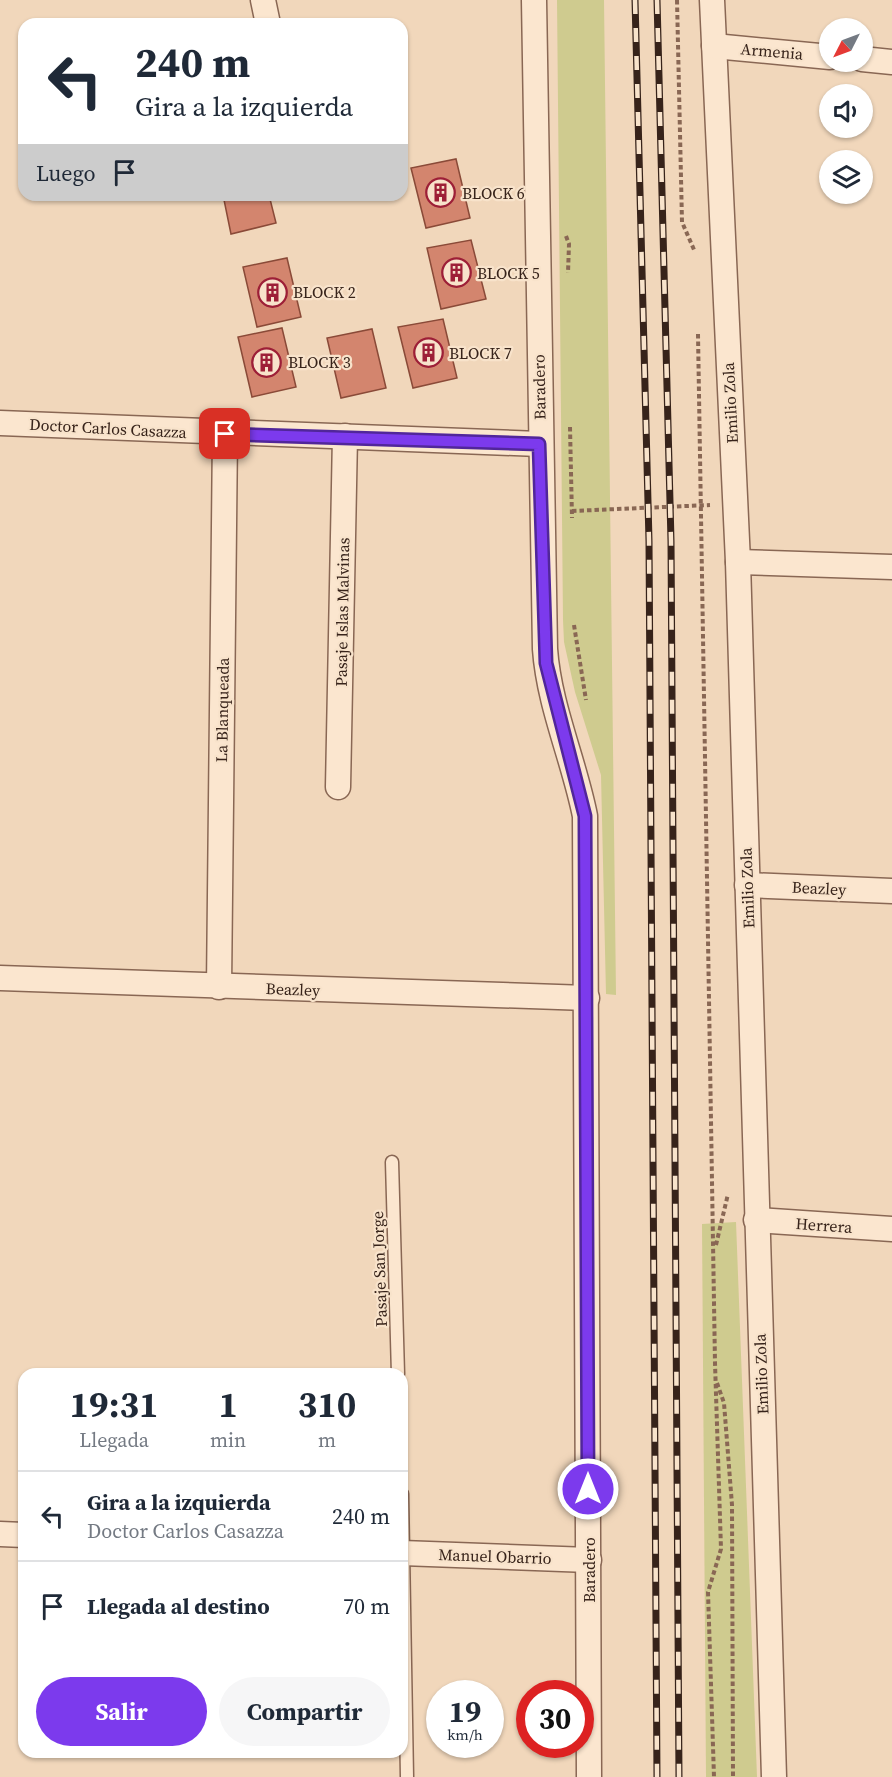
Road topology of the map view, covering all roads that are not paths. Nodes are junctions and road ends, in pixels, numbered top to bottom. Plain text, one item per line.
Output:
1 (263, 0) edge
2 (534, 0) edge
3 (712, 0) edge
4 (267, 18) edge
5 (714, 46) junction
6 (819, 56) edge
7 (873, 60) edge
8 (892, 62) edge
9 (0, 423) edge
10 (225, 434) junction
11 (345, 436) junction
12 (539, 444) junction
13 (738, 562) junction
14 (892, 567) edge
15 (339, 787) dead end
16 (747, 885) junction
17 (892, 891) edge
18 (0, 978) edge
19 (219, 987) junction
20 (587, 998) junction
21 (392, 1162) dead end
22 (756, 1220) junction
23 (892, 1229) edge
24 (398, 1368) edge
25 (0, 1534) edge
26 (18, 1535) edge
27 (408, 1553) edge
28 (589, 1560) junction
29 (407, 1758) edge
30 (407, 1777) edge
31 (589, 1777) edge
32 (774, 1777) edge

1 - 4 street
2 - 12 street, Baradero
3 - 5 street, Emilio Zola
5 - 6 street, Armenia
5 - 13 street, Emilio Zola
7 - 8 street
9 - 10 street, Doctor Carlos Casazza
10 - 11 street, Doctor Carlos Casazza
10 - 19 street, La Blanqueada
11 - 12 street, Doctor Carlos Casazza
11 - 15 street, Pasaje Islas Malvinas
12 - 20 street, Baradero
13 - 14 street
13 - 16 street, Emilio Zola
16 - 17 street, Beazley
16 - 22 street, Emilio Zola
18 - 19 street, Beazley
19 - 20 street, Beazley
20 - 28 street, Baradero
21 - 24 lane, Pasaje San Jorge
22 - 23 street, Herrera
22 - 32 street, Emilio Zola
25 - 26 street
27 - 28 street, Manuel Obarrio
28 - 31 street, Baradero
29 - 30 lane

